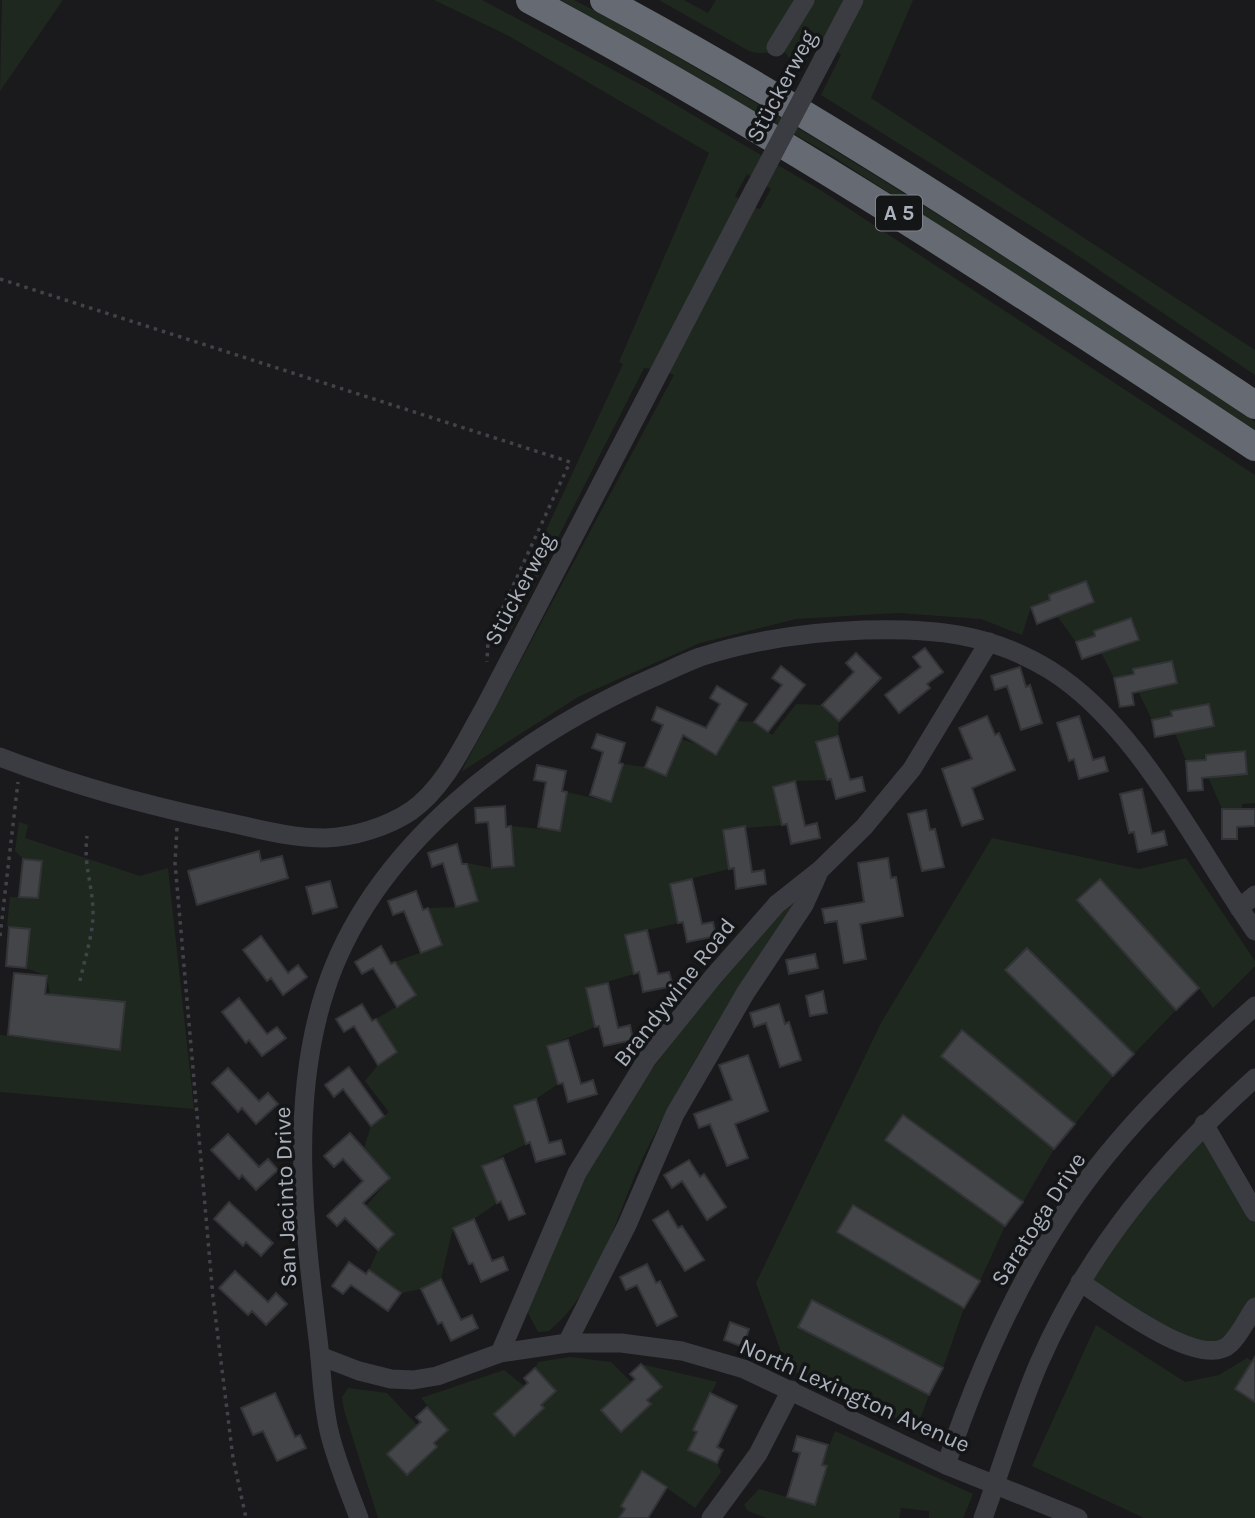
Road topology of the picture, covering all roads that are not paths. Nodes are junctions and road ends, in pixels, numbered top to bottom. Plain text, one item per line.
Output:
1 (530, 0) edge
2 (604, 0) edge
3 (805, 0) edge
4 (854, 0) edge
5 (776, 47) dead end
6 (1255, 405) edge
7 (1255, 447) edge
8 (989, 642) junction
9 (0, 757) edge
10 (820, 870) junction
11 (1255, 895) edge
12 (1239, 908) junction
13 (1255, 931) edge
14 (1255, 1006) edge
15 (1255, 1078) edge
16 (1204, 1124) junction
17 (1255, 1212) edge
18 (1080, 1282) junction
19 (1255, 1307) edge
20 (567, 1343) junction
21 (500, 1353) junction
22 (320, 1356) junction
23 (791, 1390) junction
24 (946, 1465) junction
25 (996, 1483) junction
26 (359, 1518) edge
27 (711, 1518) edge
28 (983, 1518) edge
29 (1078, 1518) edge

1 - 7 highway, A 5
2 - 6 highway, A 5
3 - 5 street
4 - 9 street, Stückerweg, bridge
8 - 10 street, Brandywine Road
8 - 12 street, San Jacinto Drive
8 - 22 street, San Jacinto Drive
10 - 20 street, Brandywine Road
10 - 21 street, Brandywine Road
11 - 12 street
12 - 13 street, San Jacinto Drive
14 - 24 street, Saratoga Drive
15 - 16 street
16 - 17 street
16 - 18 street
18 - 19 street
18 - 25 street
20 - 21 street, North Lexington Avenue
20 - 23 street, North Lexington Avenue
21 - 22 street, North Lexington Avenue
22 - 26 street, San Jacinto Drive
23 - 24 street, North Lexington Avenue
23 - 27 street
24 - 25 street, North Lexington Avenue
25 - 28 street
25 - 29 street, North Lexington Avenue

